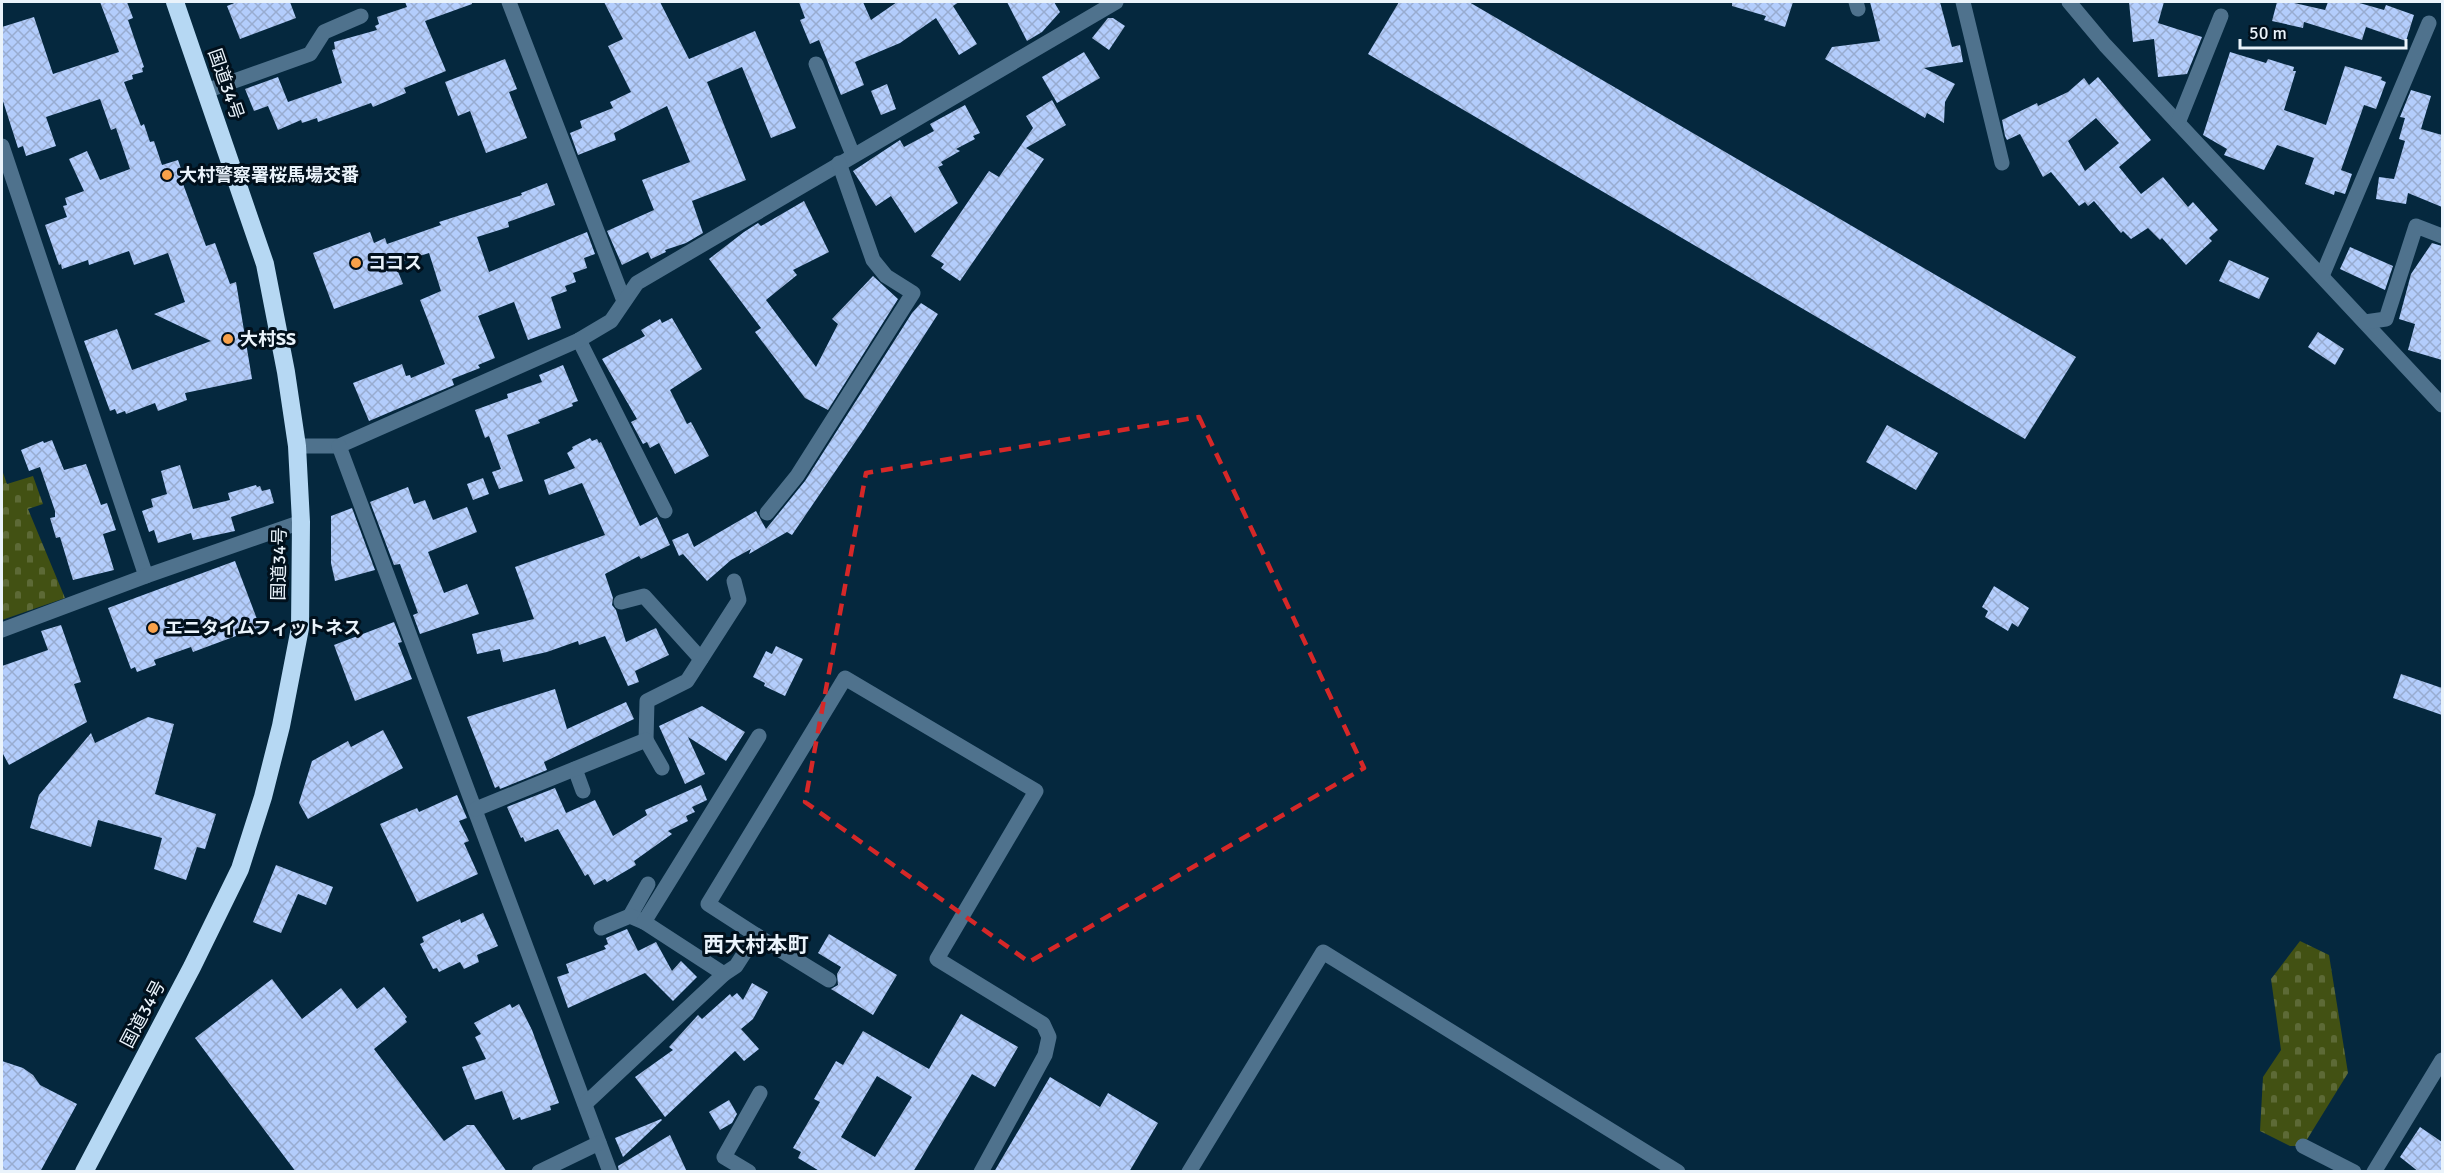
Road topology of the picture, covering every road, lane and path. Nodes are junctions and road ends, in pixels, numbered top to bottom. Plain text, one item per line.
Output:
1 (175, 2) edge
2 (509, 2) edge
3 (1116, 2) edge
4 (1963, 2) edge
5 (2069, 2) edge
6 (2221, 15) dead end
7 (361, 16) dead end
8 (2429, 23) dead end
9 (816, 64) dead end
10 (206, 91) junction
11 (2178, 123) junction
12 (2, 146) edge
13 (853, 155) junction
14 (839, 163) junction
15 (2001, 163) dead end
16 (5, 170) edge
17 (2442, 236) edge
18 (2322, 276) junction
19 (624, 301) junction
20 (2364, 322) junction
21 (579, 340) junction
22 (2442, 405) edge
23 (297, 446) junction
24 (339, 446) junction
25 (665, 511) dead end
26 (767, 513) dead end
27 (301, 522) junction
28 (146, 576) junction
29 (734, 581) dead end
30 (621, 602) dead end
31 (2, 630) edge
32 (701, 659) junction
33 (759, 736) dead end
34 (646, 740) junction
35 (662, 768) dead end
36 (575, 769) junction
37 (583, 791) dead end
38 (476, 809) junction
39 (648, 884) dead end
40 (637, 919) junction
41 (601, 928) dead end
42 (756, 935) junction
43 (724, 974) junction
44 (829, 980) dead end
45 (2442, 1059) edge
46 (760, 1094) dead end
47 (585, 1104) junction
48 (599, 1143) junction
49 (2303, 1146) dead end
50 (84, 1172) edge
51 (539, 1172) edge
52 (610, 1172) edge
53 (749, 1172) edge
54 (981, 1172) edge
55 (1189, 1172) edge
56 (1678, 1172) edge
57 (2354, 1172) edge
58 (2374, 1172) edge

1 - 10 highway, 国道34号
2 - 19 street
3 - 13 street
4 - 15 street
5 - 11 street
6 - 11 street
7 - 10 street
8 - 18 street
9 - 13 street
10 - 23 highway, 国道34号
11 - 18 street
12 - 16 street
13 - 14 street
14 - 19 street
14 - 26 street
16 - 28 street
17 - 20 street
18 - 20 street
19 - 21 street
20 - 22 street
21 - 24 street
21 - 25 street
23 - 24 street
23 - 27 highway, 国道34号
24 - 38 street
27 - 28 street
27 - 50 highway, 国道34号
28 - 31 street
29 - 32 street
30 - 32 street
32 - 34 street
33 - 40 street
34 - 35 street
34 - 36 street
36 - 37 street
36 - 38 street
38 - 47 street
39 - 40 street
40 - 41 street
40 - 43 street
42 - 43 street
42 - 44 street
42 - 54 street
43 - 47 street
45 - 58 street
46 - 53 street
47 - 48 street
48 - 51 street
48 - 52 street
49 - 57 street
55 - 56 street

